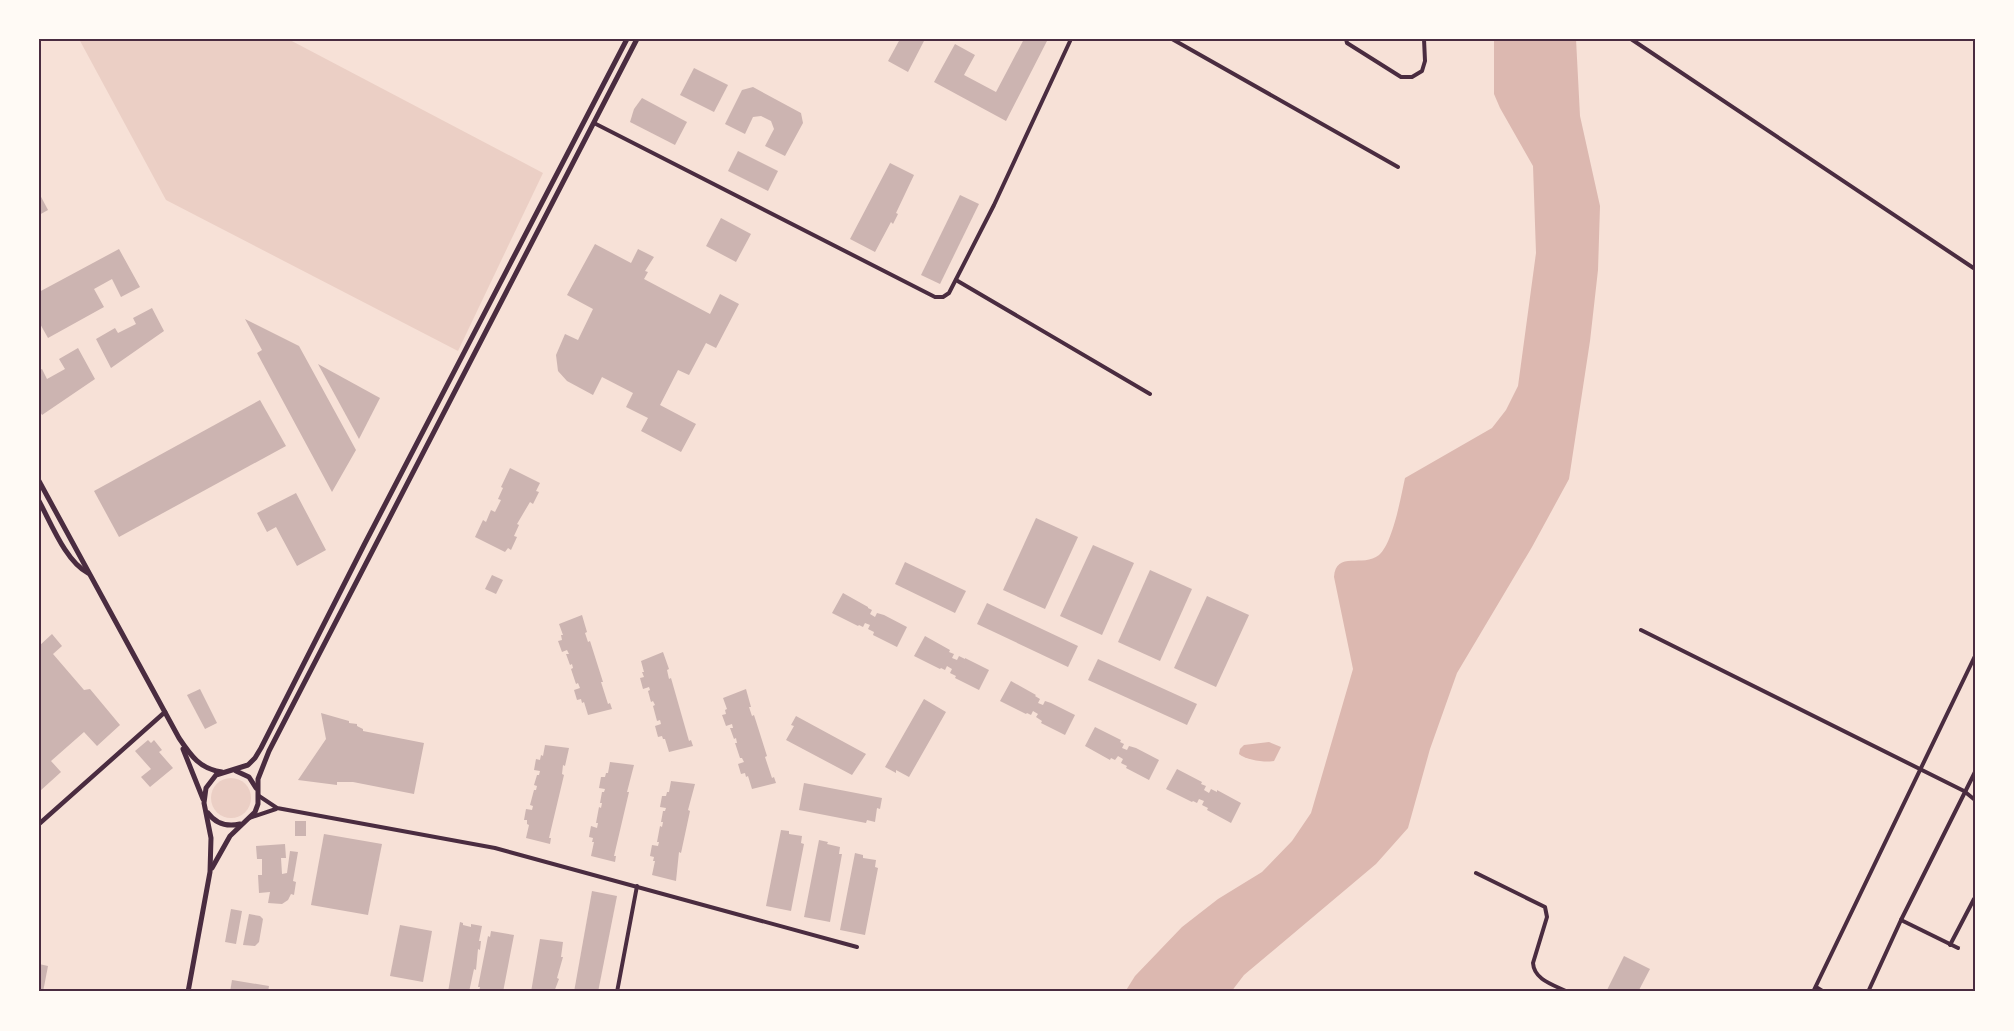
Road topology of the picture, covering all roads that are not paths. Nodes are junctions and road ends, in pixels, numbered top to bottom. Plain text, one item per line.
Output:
1 (627, 39) edge
2 (637, 39) edge
3 (1071, 39) edge
4 (1172, 39) edge
5 (1346, 39) edge
6 (1424, 39) edge
7 (1631, 39) edge
8 (1179, 41) edge
9 (594, 123) junction
10 (1398, 167) dead end
11 (1975, 269) edge
12 (956, 280) junction
13 (1150, 394) dead end
14 (40, 484) edge
15 (39, 501) edge
16 (89, 574) junction
17 (1641, 630) dead end
18 (1975, 656) edge
19 (165, 712) junction
20 (179, 738) junction
21 (235, 770) junction
22 (1920, 770) junction
23 (224, 772) junction
24 (1975, 772) edge
25 (257, 789) junction
26 (1965, 791) junction
27 (258, 796) junction
28 (1975, 800) edge
29 (204, 803) junction
30 (277, 808) junction
31 (207, 811) junction
32 (249, 819) junction
33 (39, 824) edge
34 (241, 824) junction
35 (210, 872) junction
36 (1476, 873) dead end
37 (638, 886) junction
38 (1974, 899) edge
39 (1901, 920) junction
40 (1950, 945) junction
41 (857, 947) dead end
42 (1958, 948) dead end
43 (1816, 987) junction
44 (188, 992) edge
45 (617, 992) edge
46 (1568, 992) edge
47 (1813, 992) edge
48 (1824, 992) edge
49 (1868, 992) edge

1 - 21 main road
2 - 9 main road
3 - 12 street
4 - 8 street
5 - 6 street
7 - 11 street
8 - 10 street
9 - 12 street
9 - 25 main road
12 - 13 street
14 - 16 main road
15 - 16 main road
16 - 19 main road
17 - 22 street
18 - 22 street
19 - 20 main road
19 - 33 street
20 - 23 main road
20 - 29 main road
21 - 23 main road
21 - 25 main road
22 - 26 street
22 - 43 street
23 - 29 main road
24 - 26 street
25 - 27 main road
26 - 28 street
26 - 39 street
27 - 30 street
27 - 32 main road
29 - 31 main road
30 - 32 street
30 - 37 street
31 - 34 main road
31 - 35 main road
32 - 34 main road
34 - 35 main road
35 - 44 main road
36 - 46 street
37 - 41 street
37 - 45 street
38 - 40 street
39 - 40 street
39 - 49 street
40 - 42 street
43 - 47 street
43 - 48 street

